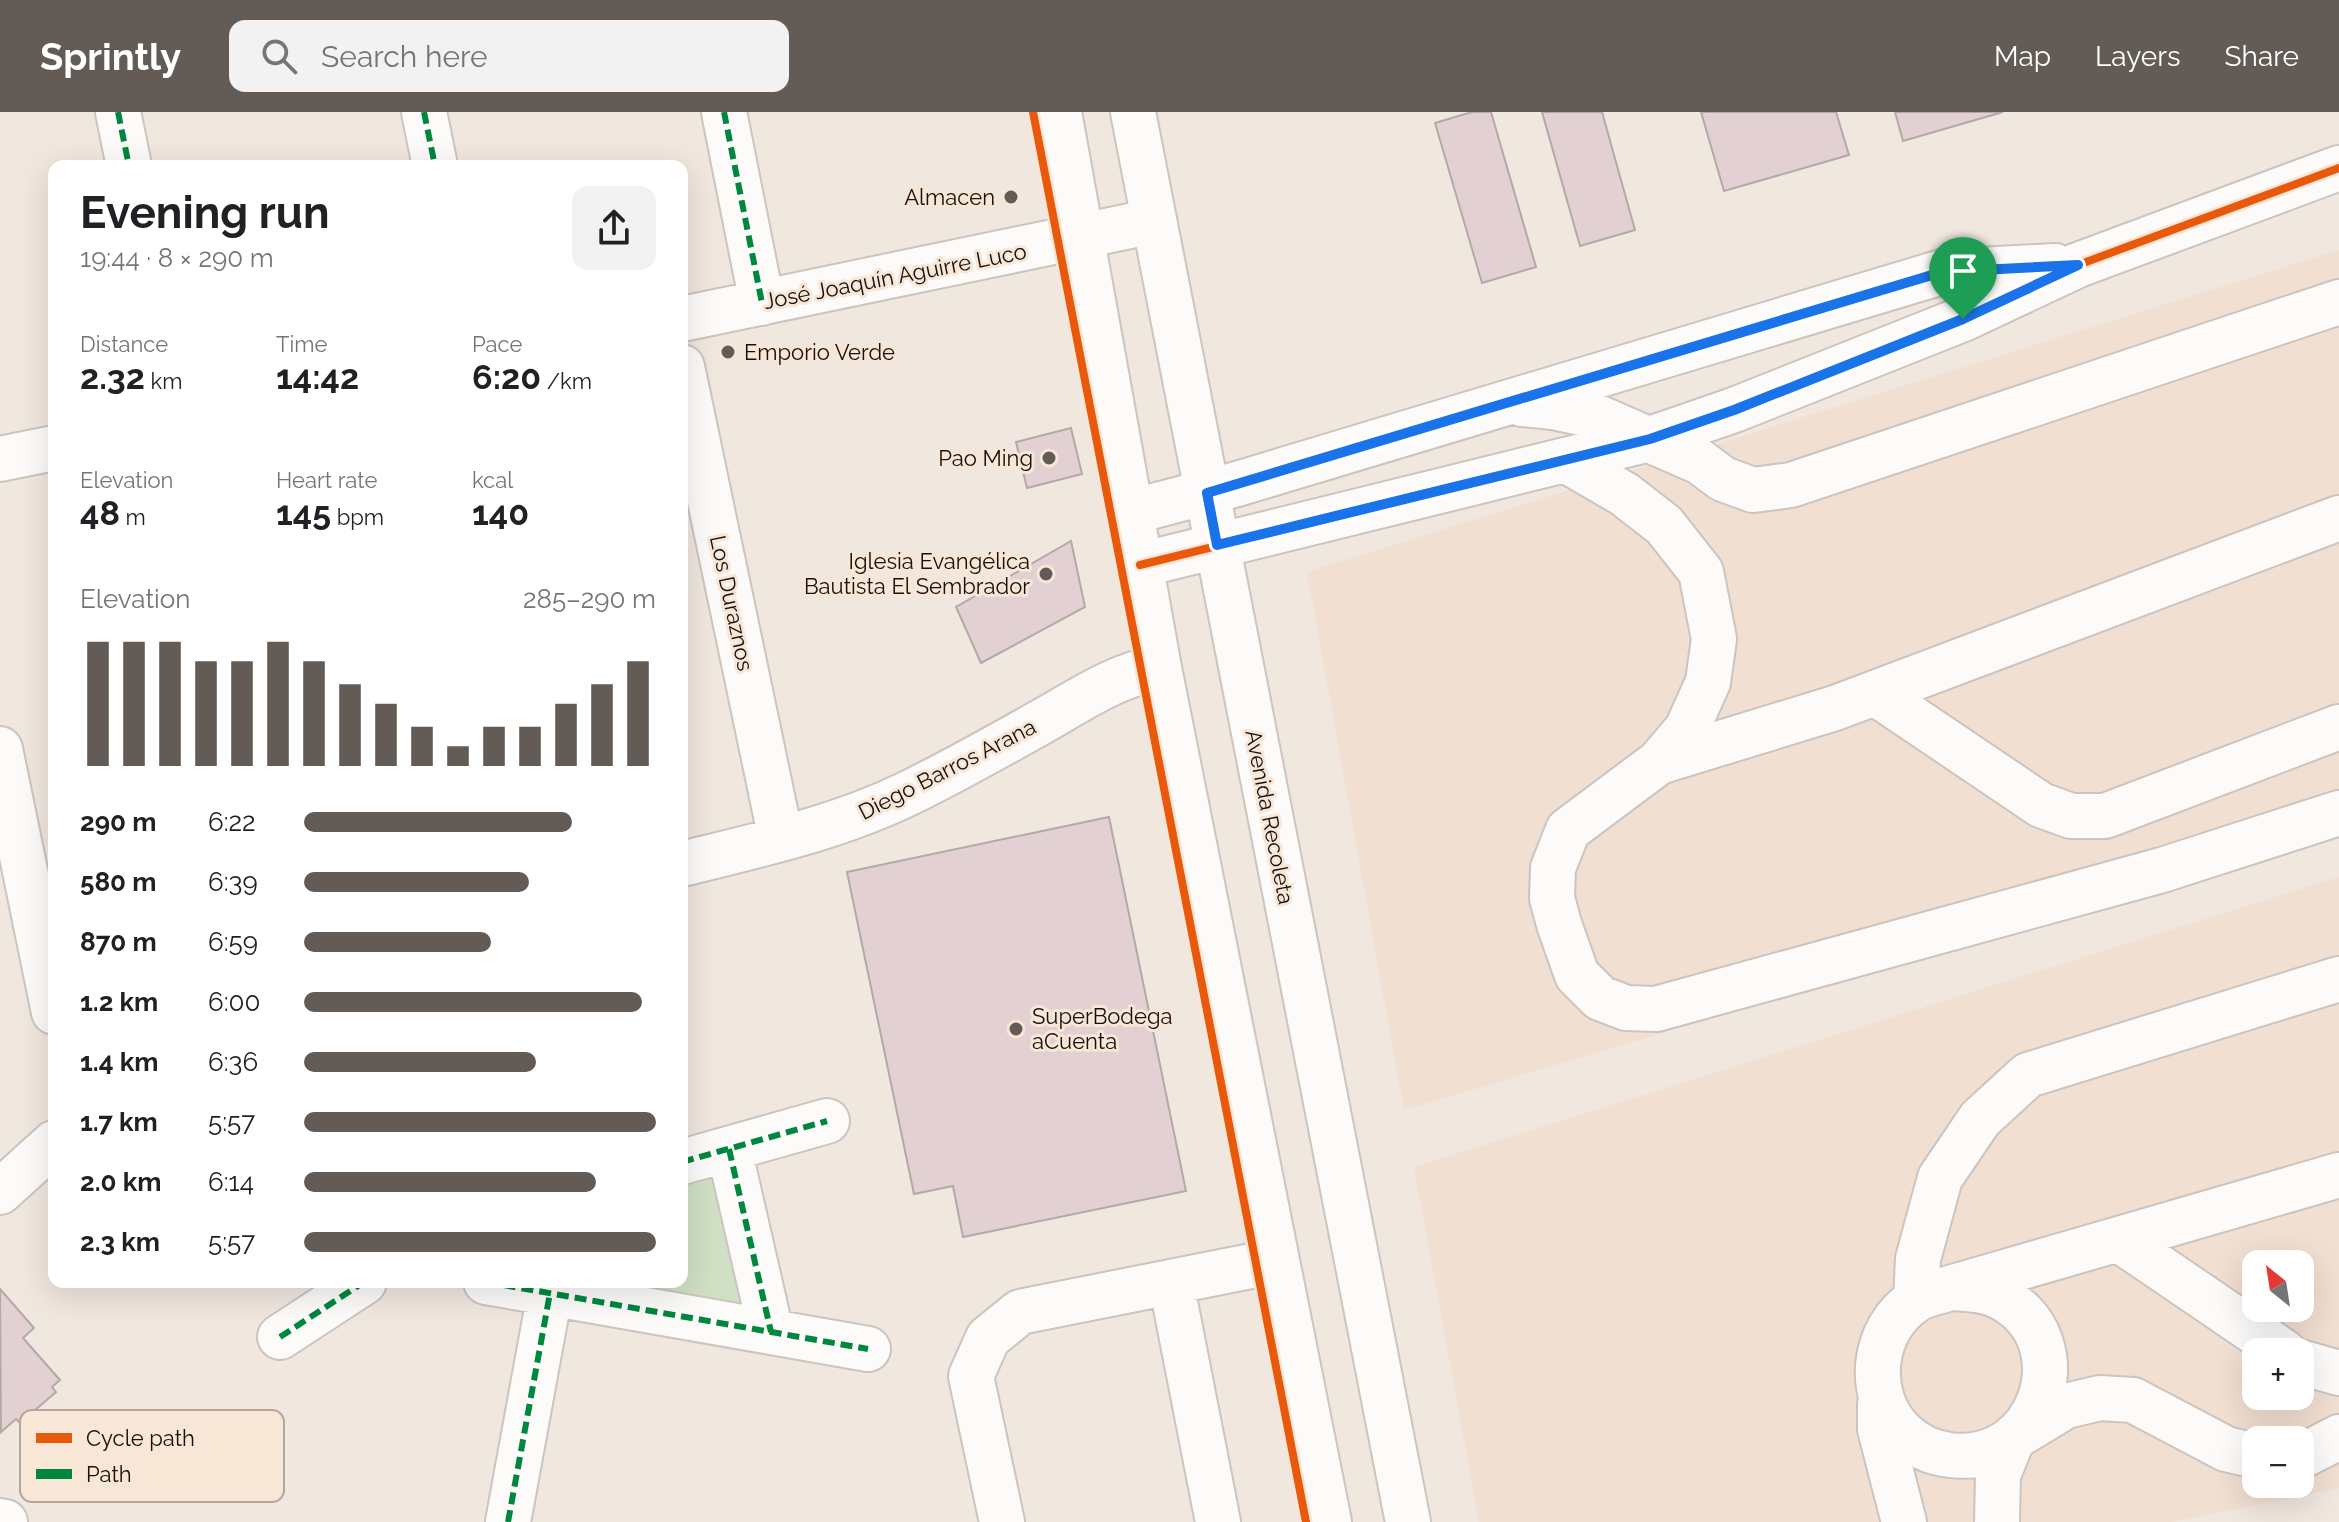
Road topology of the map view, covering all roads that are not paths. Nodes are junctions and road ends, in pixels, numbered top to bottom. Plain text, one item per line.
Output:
1 (118, 112) edge
2 (424, 112) edge
3 (724, 112) edge
4 (1059, 112) edge
5 (1133, 112) edge
6 (128, 160) edge
7 (434, 160) edge
8 (2339, 168) edge
9 (1154, 221) junction
10 (1081, 238) junction
11 (2078, 265) junction
12 (2339, 302) edge
13 (762, 303) junction
14 (688, 318) edge
15 (688, 396) edge
16 (1507, 403) junction
17 (1650, 439) junction
18 (48, 449) edge
19 (0, 459) edge
20 (1567, 461) junction
21 (1207, 493) junction
22 (1131, 512) junction
23 (2339, 518) edge
24 (1217, 545) junction
25 (1140, 565) junction
26 (1159, 668) junction
27 (1875, 693) junction
28 (2339, 727) edge
29 (0, 749) edge
30 (1659, 762) junction
31 (2339, 813) edge
32 (781, 839) junction
33 (688, 862) edge
34 (2339, 979) edge
35 (48, 983) edge
36 (827, 1121) dead end
37 (48, 1148) edge
38 (729, 1149) junction
39 (688, 1160) edge
40 (2339, 1175) edge
41 (0, 1192) edge
42 (2118, 1239) junction
43 (1276, 1261) junction
44 (1171, 1282) junction
45 (355, 1288) edge
46 (521, 1288) edge
47 (550, 1293) junction
48 (1933, 1294) junction
49 (771, 1332) junction
50 (280, 1337) dead end
51 (2263, 1338) edge
52 (868, 1349) dead end
53 (2314, 1366) edge
54 (2339, 1373) edge
55 (1880, 1398) junction
56 (2013, 1438) junction
57 (2242, 1453) edge
58 (508, 1522) edge
59 (1002, 1522) edge
60 (1218, 1522) edge
61 (1329, 1522) edge
62 (1408, 1522) edge
63 (1904, 1522) edge
64 (1997, 1522) edge

1 - 6 street
2 - 7 street
3 - 13 street
4 - 10 street
5 - 9 street, Avenida Recoleta
8 - 11 street
9 - 10 street, José Joaquín Aguirre Luco
9 - 21 street, Avenida Recoleta
10 - 13 street, José Joaquín Aguirre Luco
10 - 22 street
11 - 16 street
11 - 17 street
12 - 17 street
13 - 14 street, José Joaquín Aguirre Luco
15 - 32 street, Los Duraznos
16 - 17 street
16 - 21 street
17 - 20 street
18 - 19 street
20 - 24 street
20 - 30 street
21 - 22 street
21 - 24 street, Avenida Recoleta
22 - 25 street
23 - 27 street
24 - 25 street
24 - 62 street, Avenida Recoleta
25 - 26 street
26 - 32 street, Diego Barros Arana
26 - 43 street
27 - 28 street
27 - 30 street
29 - 35 street
30 - 31 street
32 - 33 street, Diego Barros Arana
34 - 48 street
36 - 38 street
37 - 41 street
38 - 39 street
38 - 49 street
40 - 42 street
42 - 48 street
42 - 51 street
43 - 44 street
43 - 61 street
44 - 59 street
44 - 60 street
45 - 50 street
46 - 47 street
47 - 49 street
47 - 58 street
48 - 55 street
48 - 56 street
49 - 52 street
53 - 54 street
55 - 56 street
55 - 63 street
56 - 57 street
56 - 64 street

